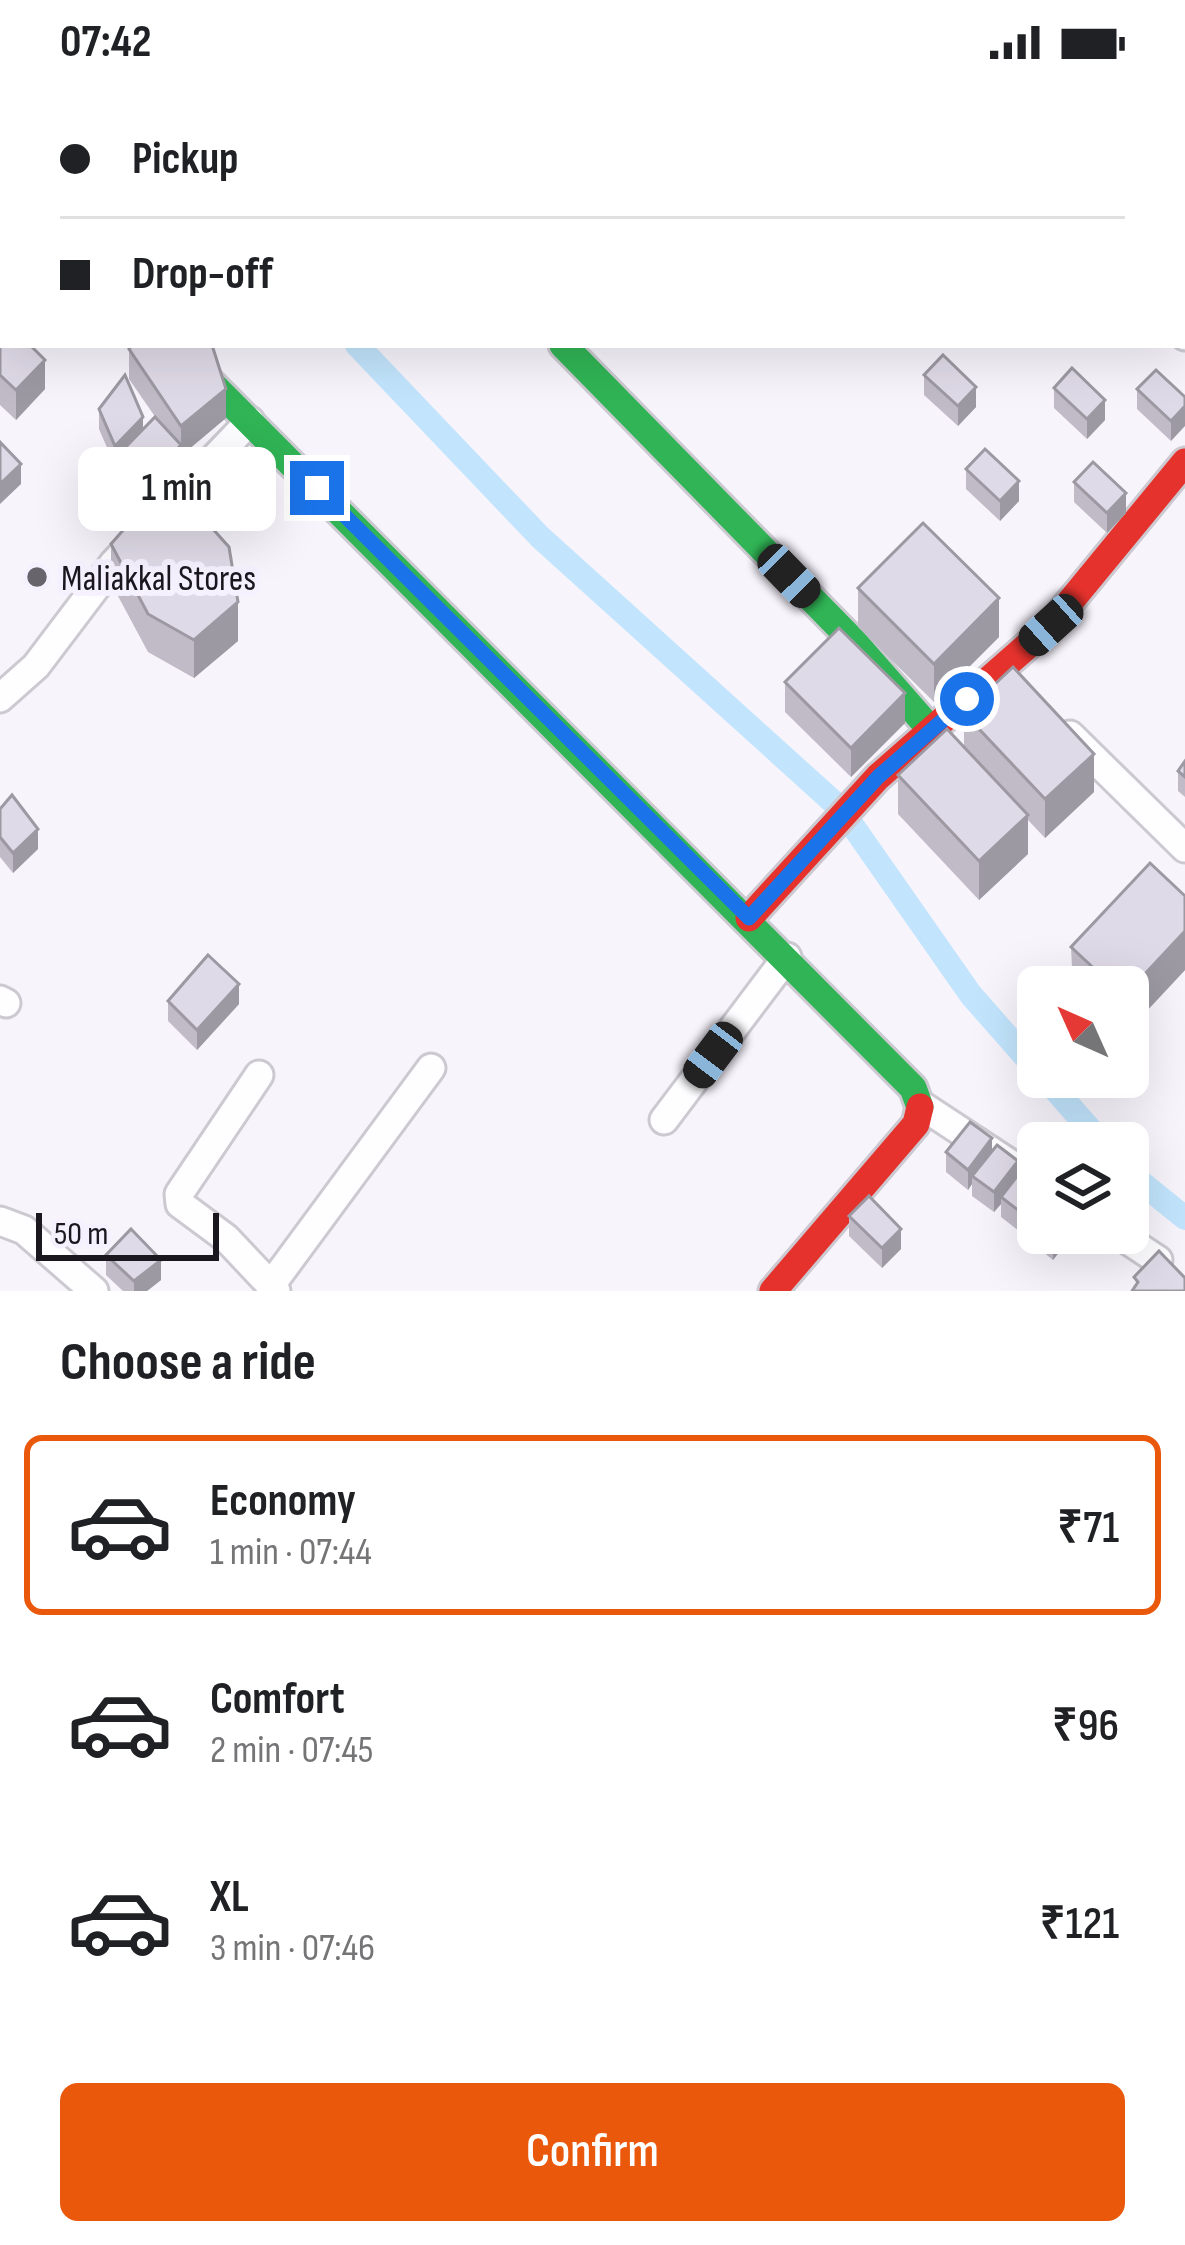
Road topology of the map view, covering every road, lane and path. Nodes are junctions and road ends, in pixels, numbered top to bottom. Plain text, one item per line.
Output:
1 (176, 348) edge
2 (566, 348) edge
3 (250, 421) junction
4 (1185, 462) edge
5 (0, 698) edge
6 (1053, 717) edge
7 (931, 730) junction
8 (1185, 848) edge
9 (749, 918) junction
10 (787, 957) junction
11 (431, 1068) dead end
12 (259, 1076) dead end
13 (921, 1105) junction
14 (664, 1120) dead end
15 (1017, 1167) edge
16 (0, 1222) edge
17 (1149, 1254) edge
18 (1158, 1260) edge
19 (273, 1288) edge
20 (94, 1291) edge
21 (773, 1291) edge

1 - 3 street
2 - 7 street
3 - 5 street
3 - 9 street
4 - 7 street
6 - 8 street
7 - 9 street
9 - 10 street
10 - 13 street
10 - 14 street
11 - 19 street
12 - 19 street
13 - 15 street
13 - 21 street
16 - 20 street
17 - 18 street

